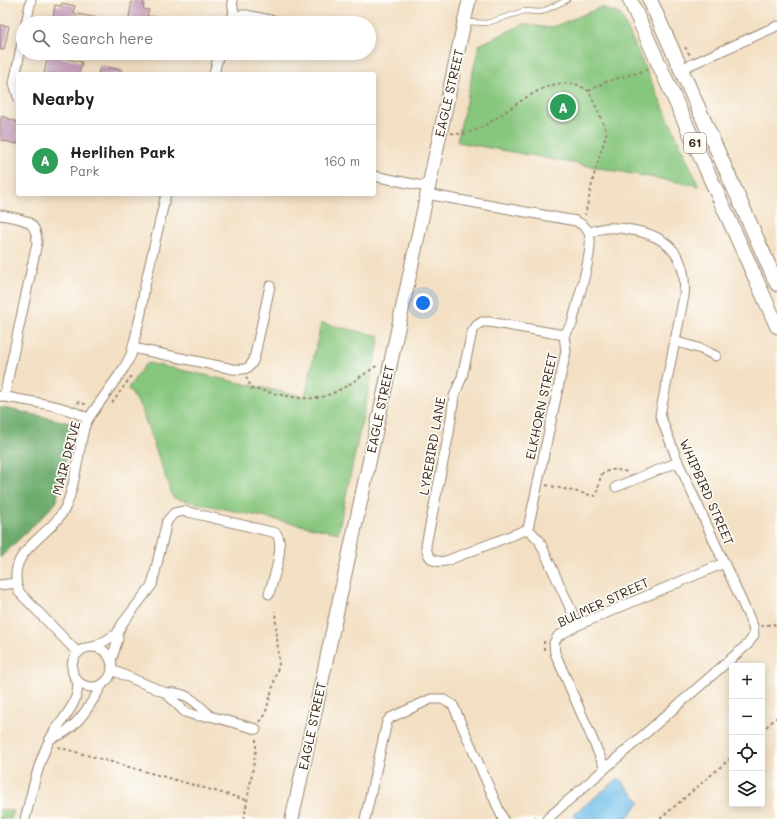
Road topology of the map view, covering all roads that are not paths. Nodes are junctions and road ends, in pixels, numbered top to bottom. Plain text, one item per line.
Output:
1 (31, 0) edge
2 (232, 0) edge
3 (469, 0) edge
4 (567, 0) edge
5 (630, 0) edge
6 (650, 0) edge
7 (234, 15) joint
8 (28, 16) edge
9 (251, 16) edge
10 (465, 21) junction
11 (777, 26) edge
12 (18, 60) edge
13 (217, 60) edge
14 (681, 69) junction
15 (16, 72) edge
16 (214, 72) edge
17 (16, 73) edge
18 (16, 90) edge
19 (376, 177) edge
20 (427, 190) junction
21 (166, 196) edge
22 (0, 215) edge
23 (589, 233) junction
24 (776, 281) edge
25 (270, 286) dead end
26 (759, 287) junction
27 (777, 326) edge
28 (564, 335) junction
29 (674, 341) junction
30 (133, 348) junction
31 (716, 356) dead end
32 (2, 396) edge
33 (88, 419) junction
34 (678, 462) junction
35 (616, 487) dead end
36 (528, 529) junction
37 (724, 563) junction
38 (16, 583) junction
39 (0, 585) edge
40 (269, 594) dead end
41 (578, 625) junction
42 (117, 634) junction
43 (94, 647) junction
44 (78, 653) junction
45 (111, 660) junction
46 (112, 670) junction
47 (77, 680) junction
48 (102, 685) junction
49 (166, 692) junction
50 (210, 716) junction
51 (256, 729) road end
52 (50, 741) junction
53 (605, 768) junction
54 (25, 819) edge
55 (292, 819) edge
56 (365, 819) edge
57 (503, 819) edge
58 (546, 819) edge

1 - 8 street
2 - 7 street
3 - 10 street, EAGLE STREET
4 - 10 lane
5 - 26 main road, 61
6 - 14 main road, 61
7 - 9 street
10 - 20 street, EAGLE STREET
11 - 14 street
12 - 15 street
13 - 16 street
14 - 24 main road, 61
17 - 18 street
19 - 20 street
20 - 23 street
20 - 55 street, EAGLE STREET
21 - 30 street, MAIR DRIVE
22 - 32 street
23 - 28 street
23 - 29 street, WHIPBIRD STREET
24 - 26 street
25 - 30 street
26 - 27 main road, 61
28 - 36 street, ELKHORN STREET
28 - 36 street, LYREBIRD LANE
29 - 31 street
29 - 34 street, WHIPBIRD STREET
30 - 33 street, MAIR DRIVE
32 - 33 street
33 - 38 street, MAIR DRIVE
34 - 35 street
34 - 37 street, WHIPBIRD STREET
36 - 41 street
37 - 41 street, BULMER STREET
37 - 53 street, WHIPBIRD STREET
38 - 39 street
38 - 44 street
40 - 42 street
41 - 53 street, BULMER STREET
42 - 43 street
42 - 45 street
43 - 44 street
43 - 45 street
44 - 47 street
45 - 46 street
46 - 48 street
46 - 49 street
47 - 48 street
47 - 52 street
48 - 52 street
49 - 50 street
49 - 50 street
50 - 51 street
52 - 54 street
53 - 58 street
56 - 57 street

